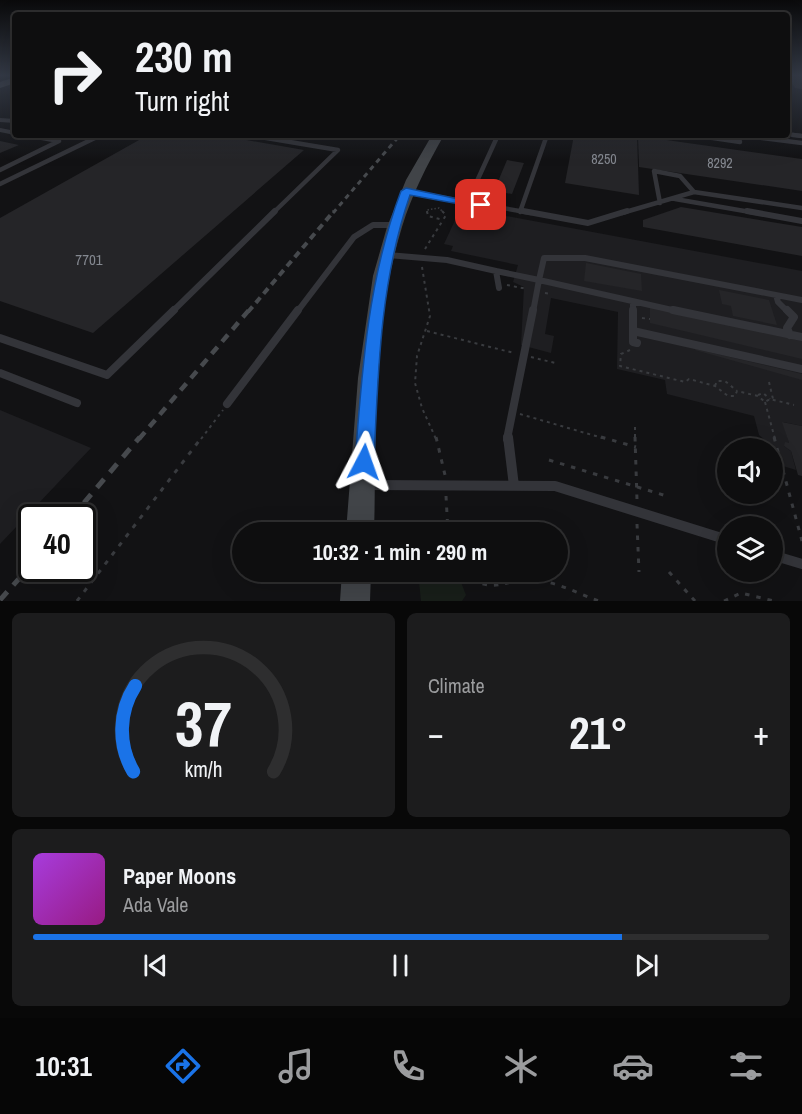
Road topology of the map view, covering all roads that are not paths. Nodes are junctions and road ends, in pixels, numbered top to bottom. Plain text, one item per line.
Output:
1 (42, 138) edge
2 (95, 138) edge
3 (266, 138) edge
4 (436, 138) edge
5 (497, 138) edge
6 (546, 138) edge
7 (719, 138) edge
8 (739, 138) edge
9 (762, 138) edge
10 (802, 143) edge
11 (0, 170) edge
12 (0, 184) edge
13 (406, 191) junction
14 (694, 192) junction
15 (673, 199) junction
16 (467, 202) junction
17 (660, 202) junction
18 (802, 208) edge
19 (520, 212) junction
20 (802, 221) edge
21 (394, 225) junction
22 (385, 255) junction
23 (496, 271) junction
24 (539, 280) junction
25 (498, 285) road end
26 (776, 295) junction
27 (802, 300) edge
28 (633, 302) junction
29 (798, 318) edge
30 (633, 331) junction
31 (790, 335) junction
32 (802, 337) edge
33 (0, 338) edge
34 (637, 343) road end
35 (802, 369) edge
36 (0, 373) edge
37 (77, 403) dead end
38 (227, 404) road end
39 (363, 485) junction
40 (514, 486) junction
41 (361, 522) edge
42 (717, 537) edge
43 (783, 558) edge
44 (802, 564) edge
45 (356, 582) edge
46 (355, 601) edge

1 - 11 lane
2 - 12 lane
3 - 33 lane
4 - 13 street
5 - 16 lane
6 - 19 lane
7 - 8 lane
9 - 10 lane
13 - 16 lane
13 - 21 street
14 - 15 lane
14 - 17 lane
14 - 18 lane
15 - 17 lane
15 - 20 lane
16 - 19 lane
17 - 19 lane
21 - 22 street
21 - 38 lane
22 - 23 lane
22 - 39 street
23 - 24 lane
23 - 25 lane
24 - 26 lane
24 - 28 lane
24 - 40 lane
26 - 27 lane
26 - 29 lane
28 - 30 lane
28 - 31 lane
29 - 31 lane
30 - 34 lane
30 - 35 lane
31 - 32 lane
36 - 37 lane
39 - 40 lane
39 - 41 street
40 - 42 lane
43 - 44 lane
45 - 46 street

